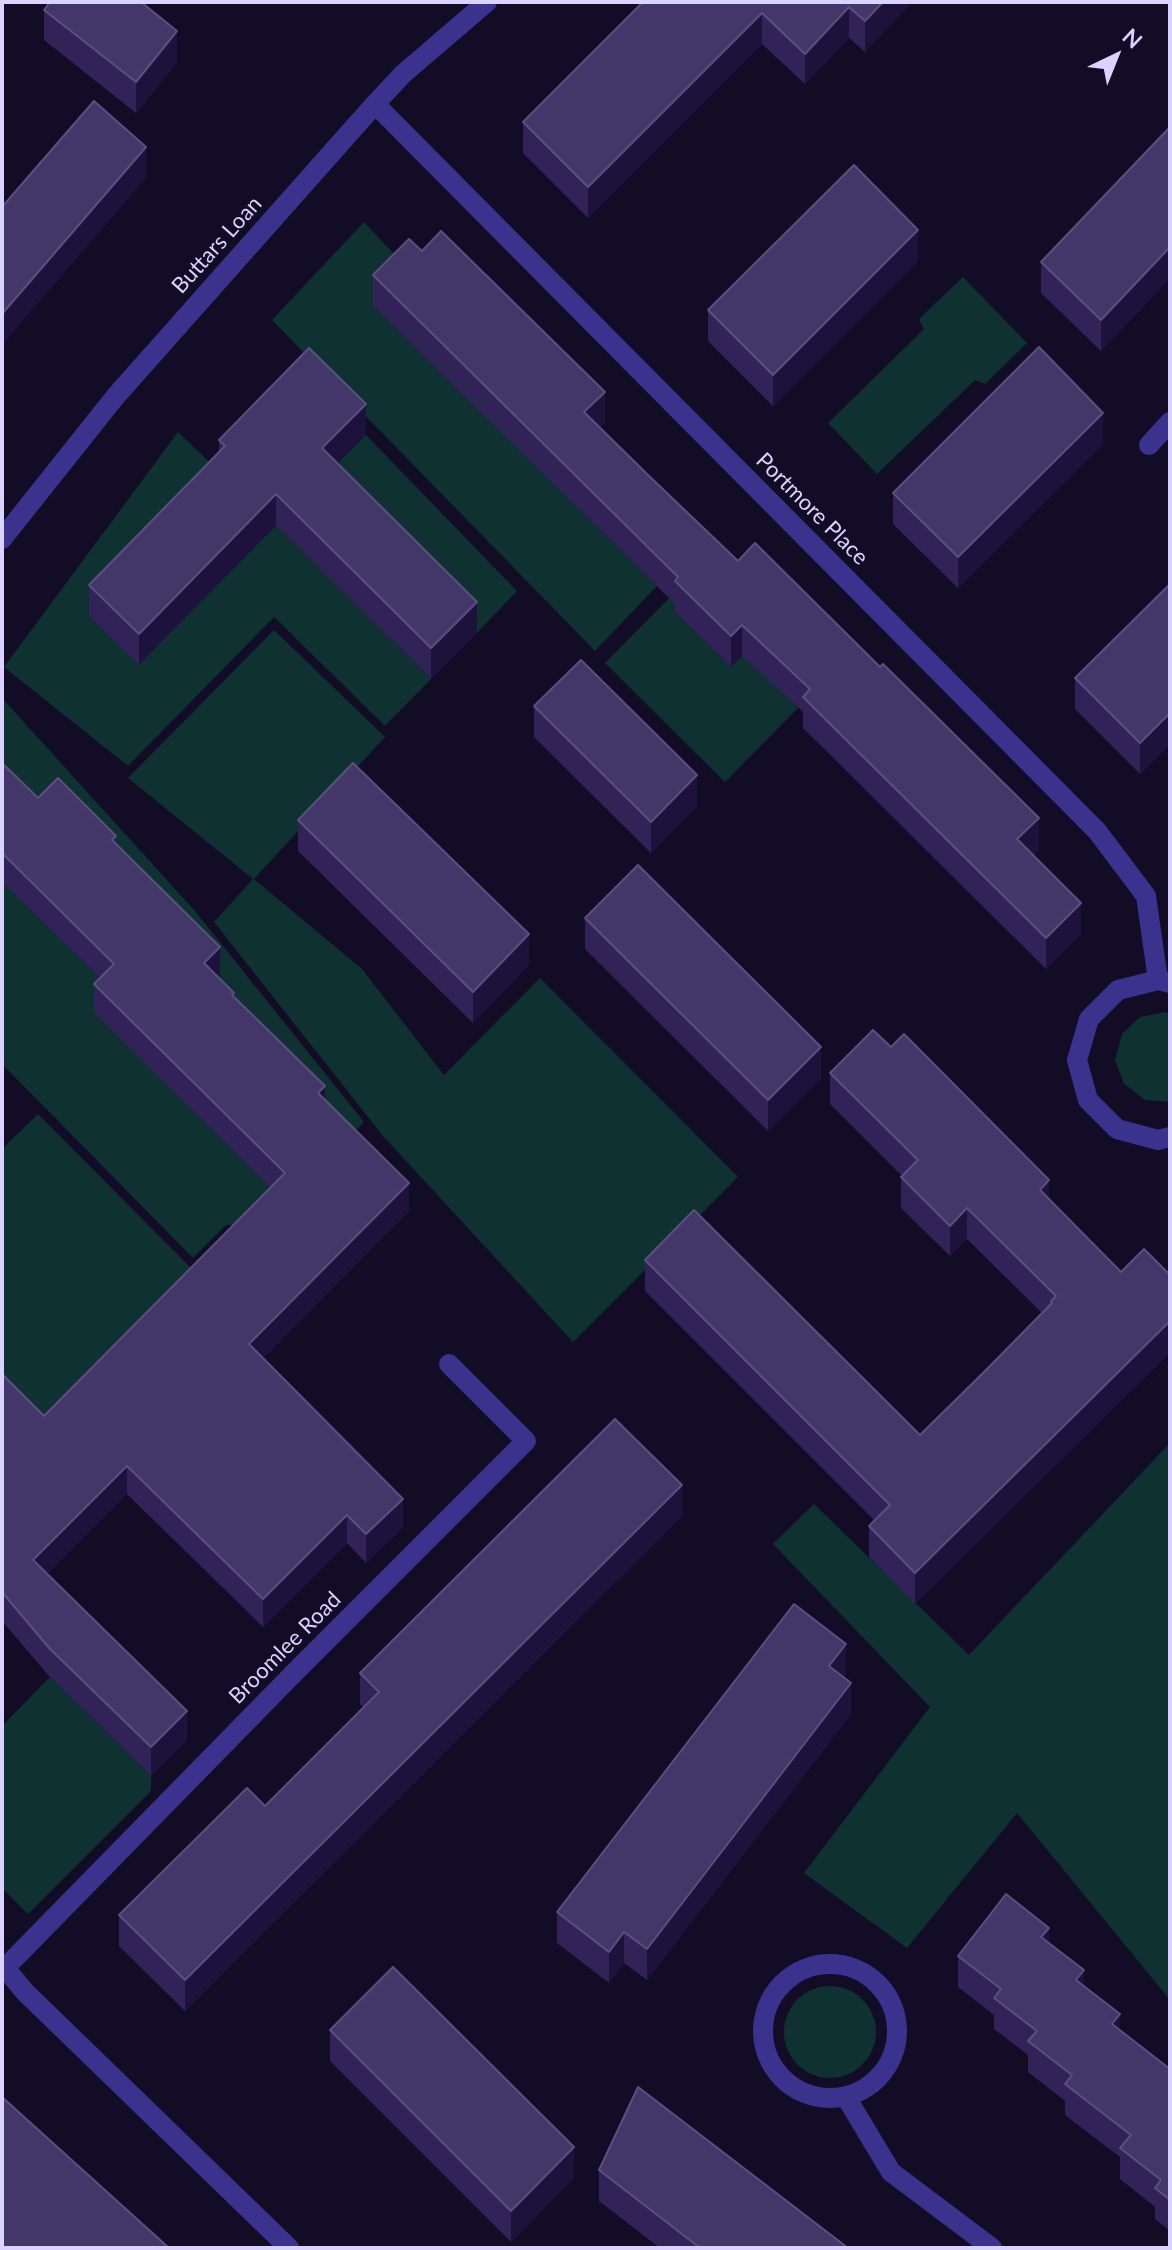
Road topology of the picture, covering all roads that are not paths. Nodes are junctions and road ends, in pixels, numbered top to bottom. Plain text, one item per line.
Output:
1 (487, 2) edge
2 (375, 104) junction
3 (1170, 422) edge
4 (1149, 445) dead end
5 (2, 539) edge
6 (1164, 982) edge
7 (1170, 1137) edge
8 (449, 1364) dead end
9 (3, 1967) edge
10 (846, 2097) junction
11 (289, 2248) edge
12 (992, 2248) edge

1 - 2 street, Buttars Loan
2 - 5 street, Buttars Loan
2 - 6 street, Portmore Place
3 - 4 street
6 - 7 street, Portmore Place
8 - 9 street, Broomlee Road
9 - 11 street, Broomlee Road
10 - 10 street
10 - 12 street

